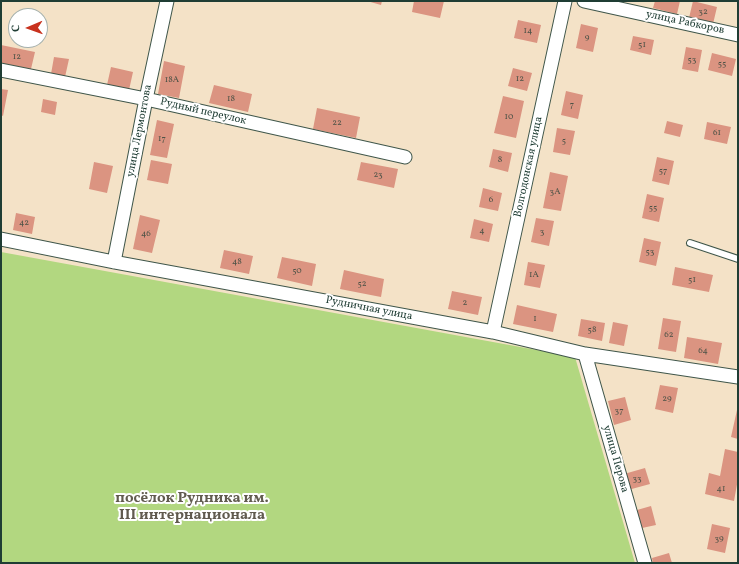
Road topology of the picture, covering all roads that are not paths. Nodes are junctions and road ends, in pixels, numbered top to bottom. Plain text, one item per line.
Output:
1 (168, 1) edge
2 (565, 1) edge
3 (584, 1) edge
4 (738, 35) edge
5 (1, 70) edge
6 (146, 99) junction
7 (405, 157) dead end
8 (1, 239) edge
9 (690, 243) dead end
10 (738, 259) edge
11 (114, 262) junction
12 (493, 332) junction
13 (585, 354) junction
14 (738, 378) edge
15 (645, 563) edge

1 - 6 street, улица Лермонтова
2 - 12 street, Волгодонская улица
3 - 4 street, улица Рабкоров
5 - 6 street, Рудный переулок
6 - 7 street, Рудный переулок
6 - 11 street, улица Лермонтова
8 - 11 street, Рудничная улица
9 - 10 lane
11 - 12 street, Рудничная улица
12 - 13 street, Рудничная улица
13 - 14 street, Рудничная улица
13 - 15 street, улица Перова

